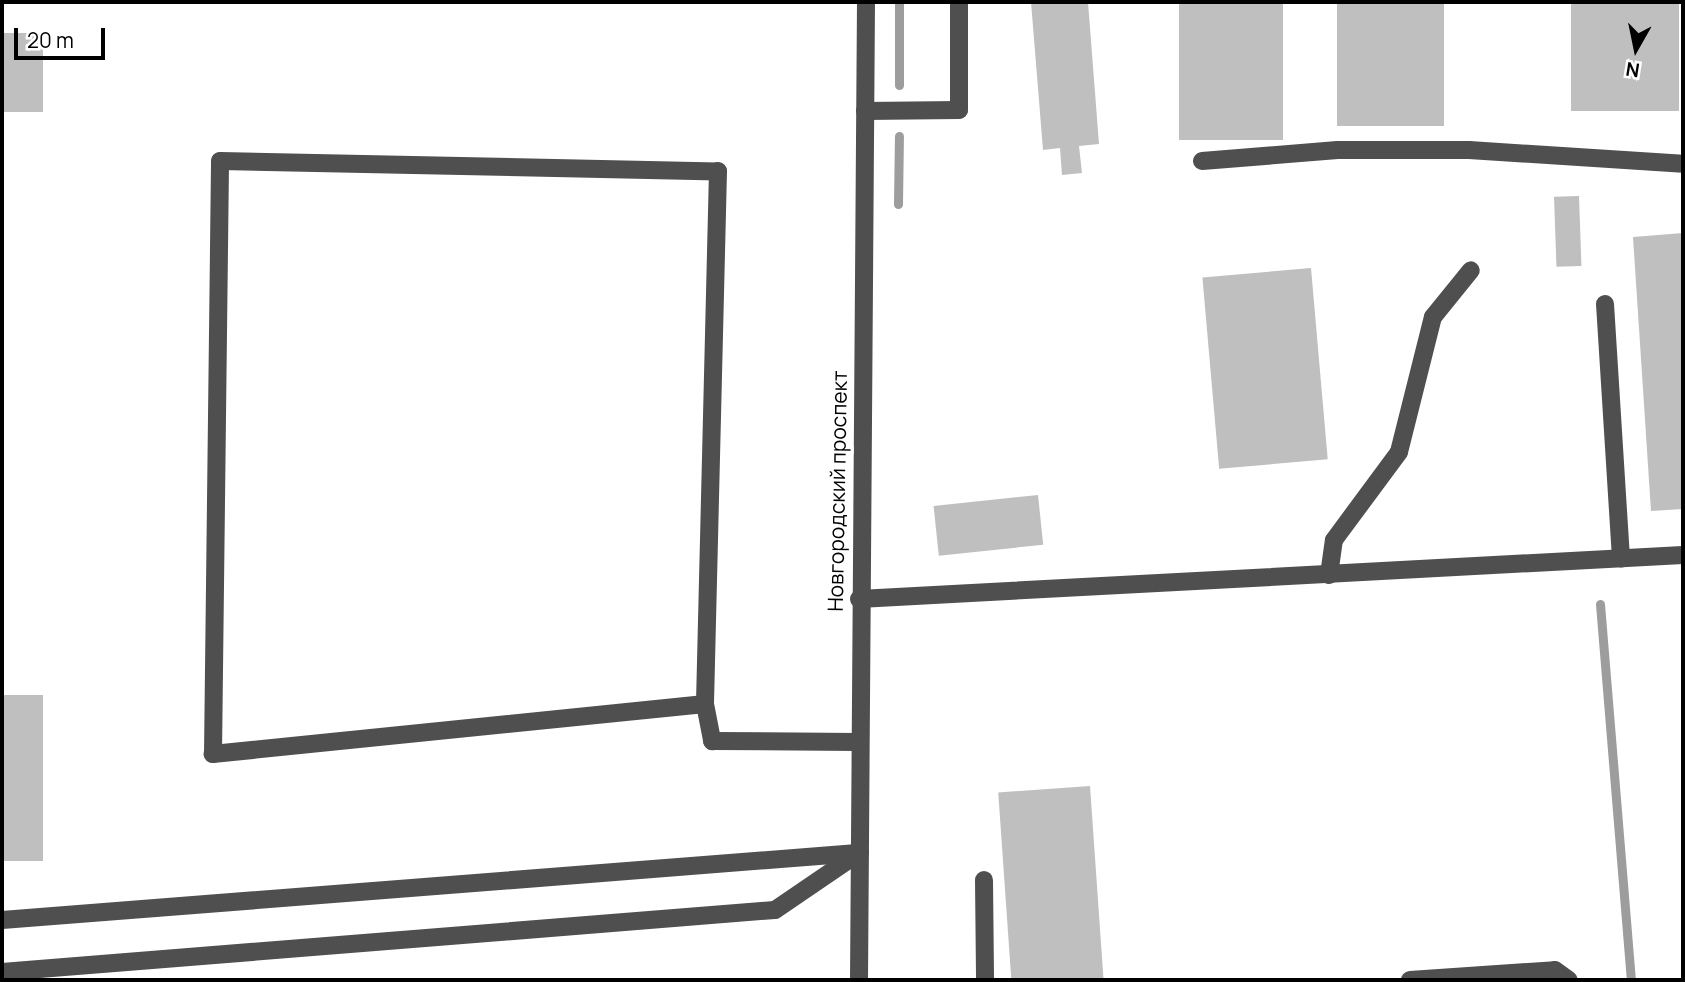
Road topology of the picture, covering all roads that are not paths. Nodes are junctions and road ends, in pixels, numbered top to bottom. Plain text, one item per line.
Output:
1 (866, 2) edge
2 (959, 2) edge
3 (865, 111) junction
4 (1202, 161) dead end
5 (1683, 164) edge
6 (1471, 271) dead end
7 (1605, 304) dead end
8 (1683, 555) edge
9 (1620, 558) junction
10 (1329, 575) junction
11 (859, 599) junction
12 (705, 705) junction
13 (858, 742) junction
14 (860, 852) junction
15 (984, 880) dead end
16 (2, 920) edge
17 (2, 972) edge
18 (859, 980) edge
19 (985, 980) edge
20 (1410, 980) edge
21 (1569, 980) edge

1 - 3 street, Новгородский проспект
2 - 3 street
3 - 11 street, Новгородский проспект
4 - 5 street
6 - 10 street
7 - 9 street
8 - 9 street
9 - 10 street
10 - 11 street
11 - 13 street, Новгородский проспект
12 - 12 street
12 - 13 street
13 - 14 street, Новгородский проспект
14 - 16 street
14 - 17 street
14 - 18 street, Новгородский проспект
15 - 19 street
20 - 21 street

